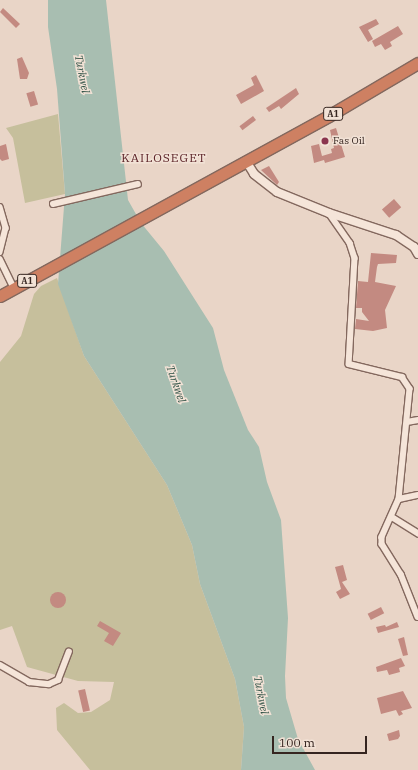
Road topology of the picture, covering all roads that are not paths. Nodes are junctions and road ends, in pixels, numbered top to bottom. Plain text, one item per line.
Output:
1 (418, 63) edge
2 (246, 161) junction
3 (138, 184) dead end
4 (52, 204) dead end
5 (0, 207) edge
6 (329, 214) junction
7 (417, 249) edge
8 (0, 252) edge
9 (0, 259) edge
10 (14, 288) junction
11 (0, 296) edge
12 (418, 420) edge
13 (407, 422) junction
14 (418, 495) edge
15 (399, 500) junction
16 (392, 517) junction
17 (418, 533) edge
18 (418, 617) edge
19 (69, 652) dead end
20 (0, 665) edge

1 - 2 highway, A1
2 - 6 street
2 - 10 highway, A1
3 - 4 street
5 - 8 street
6 - 7 street
6 - 13 street
9 - 10 street
10 - 11 highway, A1
12 - 13 street
13 - 15 street
14 - 15 street
15 - 16 street
16 - 17 street
16 - 18 street
19 - 20 street

